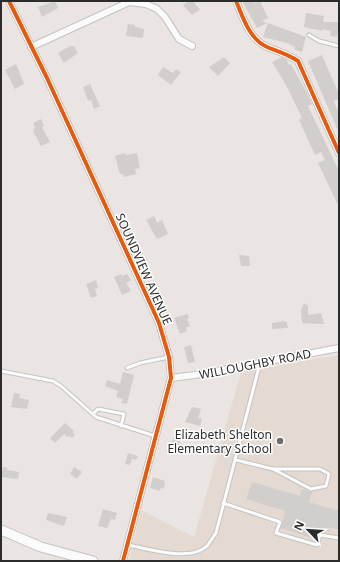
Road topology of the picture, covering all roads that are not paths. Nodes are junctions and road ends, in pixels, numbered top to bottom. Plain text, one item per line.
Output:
1 (9, 1) edge
2 (236, 1) edge
3 (309, 35) dead end
4 (192, 46) dead end
5 (339, 46) edge
6 (32, 47) junction
7 (339, 153) edge
8 (339, 348) edge
9 (169, 357) junction
10 (260, 363) junction
11 (127, 368) dead end
12 (1, 371) edge
13 (170, 378) junction
14 (93, 414) junction
15 (121, 426) junction
16 (155, 436) junction
17 (236, 460) junction
18 (274, 470) junction
19 (224, 503) junction
20 (1, 530) edge
21 (339, 538) edge
22 (128, 545) junction
23 (93, 561) edge
24 (123, 561) edge

1 - 6 street, SOUNDVIEW AVENUE
2 - 7 street
3 - 5 lane
4 - 6 street
6 - 9 street, SOUNDVIEW AVENUE
8 - 10 street, WILLOUGHBY ROAD
9 - 11 lane
9 - 13 street, SOUNDVIEW AVENUE
10 - 13 street, WILLOUGHBY ROAD
10 - 17 lane
12 - 14 lane
13 - 16 street, SOUNDVIEW AVENUE
14 - 15 lane
14 - 15 lane
15 - 16 lane
16 - 22 street, SOUNDVIEW AVENUE
17 - 18 lane
17 - 19 lane
18 - 18 lane
19 - 21 lane
19 - 22 lane
20 - 23 main road
22 - 24 street, SOUNDVIEW AVENUE

